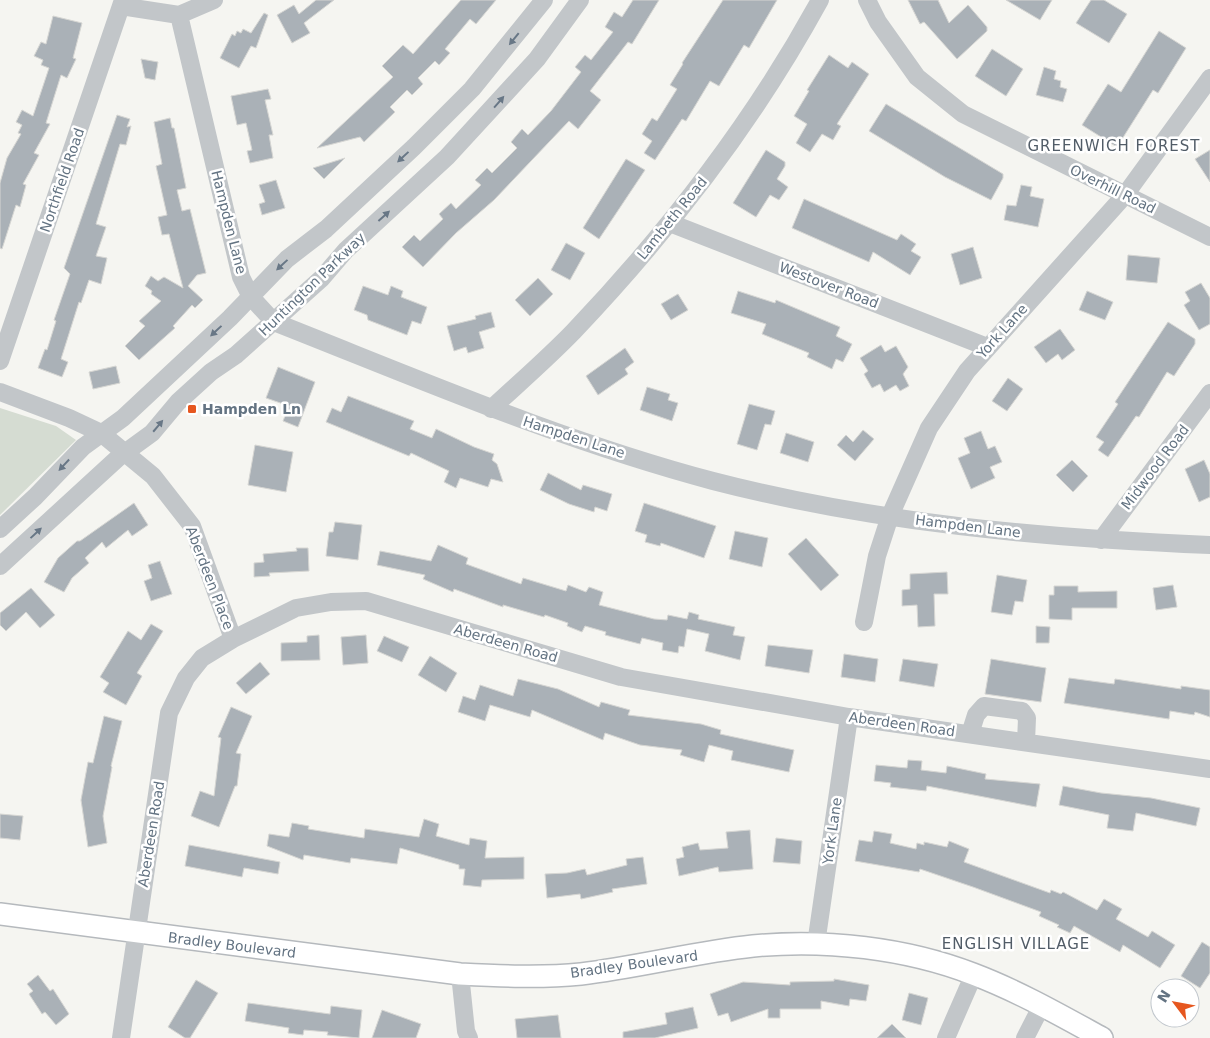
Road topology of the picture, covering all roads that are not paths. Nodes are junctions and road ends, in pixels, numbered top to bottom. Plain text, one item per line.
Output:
1 (214, 0) edge
2 (544, 0) edge
3 (580, 0) edge
4 (820, 0) edge
5 (867, 0) edge
6 (122, 3) edge
7 (180, 15) junction
8 (1210, 78) edge
9 (1125, 195) junction
10 (670, 223) junction
11 (1210, 237) edge
12 (251, 297) junction
13 (274, 322) junction
14 (987, 347) junction
15 (0, 360) edge
16 (0, 392) edge
17 (1210, 393) edge
18 (491, 410) junction
19 (101, 433) junction
20 (126, 452) junction
21 (890, 516) junction
22 (0, 529) edge
23 (1101, 540) junction
24 (1210, 545) edge
25 (0, 566) edge
26 (864, 622) dead end
27 (233, 639) junction
28 (848, 717) junction
29 (970, 734) junction
30 (1026, 742) junction
31 (1210, 769) edge
32 (0, 914) edge
33 (136, 932) junction
34 (816, 944) junction
35 (460, 974) junction
36 (974, 974) junction
37 (1042, 1005) junction
38 (121, 1038) edge
39 (469, 1038) edge
40 (946, 1038) edge
41 (1025, 1038) edge
42 (1102, 1038) edge

1 - 7 street
2 -> 12 street
13 -> 3 street, Huntington Parkway
4 - 10 street, Lambeth Road
5 - 9 street, Overhill Road
6 - 7 street
6 - 15 street, Northfield Road
7 - 12 street, Hampden Lane
8 - 9 street, York Lane
9 - 11 street, Overhill Road
9 - 14 street, York Lane
10 - 14 street, Westover Road
10 - 18 street, Lambeth Road
12 - 13 street, Hampden Lane
12 -> 19 street
13 - 18 street, Hampden Lane
20 -> 13 street, Huntington Parkway
14 - 21 street, York Lane
16 - 19 street, Aberdeen Place
17 - 23 street, Midwood Road
18 - 21 street, Hampden Lane
19 - 20 street, Aberdeen Place
19 -> 22 street
25 -> 20 street, Huntington Parkway
20 - 27 street, Aberdeen Place
21 - 23 street, Hampden Lane
21 - 26 street, York Lane
23 - 24 street, Hampden Lane
27 - 28 street, Aberdeen Road
27 - 33 street, Aberdeen Road
28 - 29 street, Aberdeen Road
28 - 34 street, York Lane
29 - 30 street, Aberdeen Road
29 - 30 street
30 - 31 street, Aberdeen Road
32 - 33 main road, Bradley Boulevard
33 - 35 main road, Bradley Boulevard
33 - 38 street, Aberdeen Road
34 - 35 main road, Bradley Boulevard
34 - 36 main road, Bradley Boulevard
35 - 39 street
36 - 37 main road, Bradley Boulevard
36 - 40 street
37 - 41 street
37 - 42 main road, Bradley Boulevard

